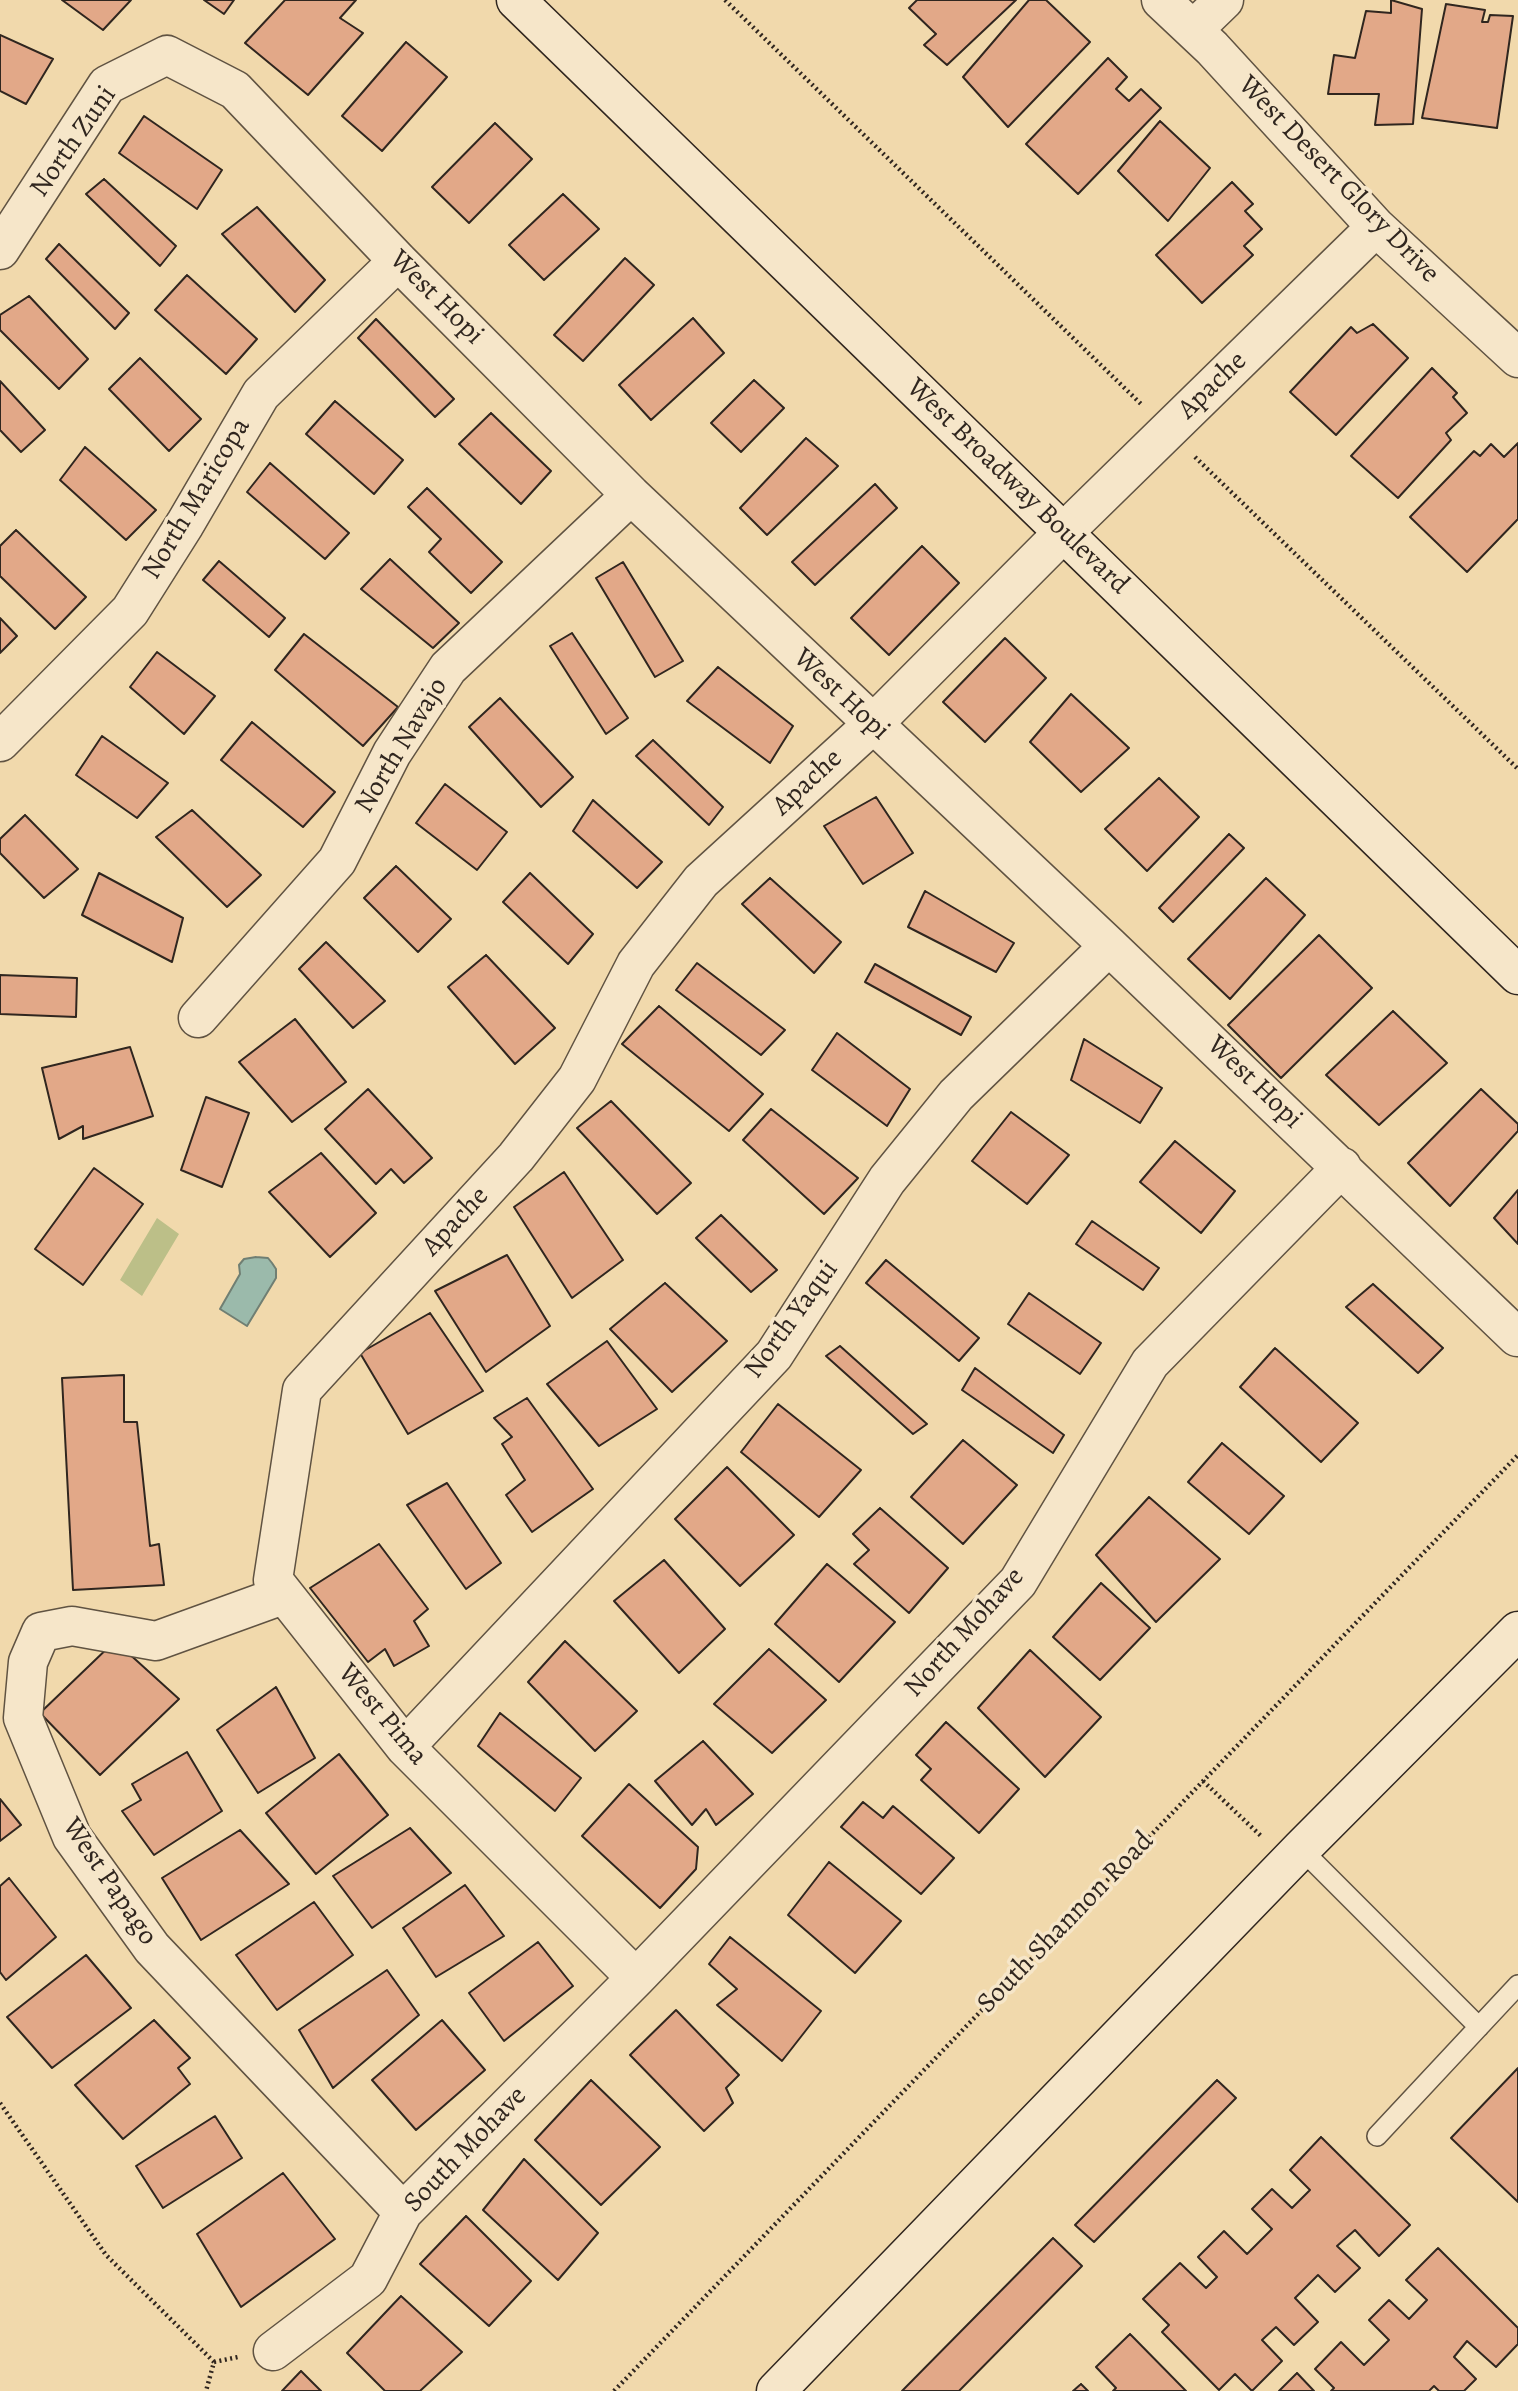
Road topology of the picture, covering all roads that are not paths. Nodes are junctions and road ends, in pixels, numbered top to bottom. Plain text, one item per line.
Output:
1 (516, 0) edge
2 (1161, 0) edge
3 (1224, 0) edge
4 (1193, 30) junction
5 (167, 55) joint
6 (1376, 227) junction
7 (0, 250) edge
8 (398, 261) junction
9 (1518, 358) edge
10 (631, 495) junction
11 (1064, 532) junction
12 (873, 724) junction
13 (0, 742) edge
14 (1109, 946) junction
15 (1518, 975) edge
16 (198, 1018) dead end
17 (1342, 1167) junction
18 (1517, 1337) edge
19 (302, 1390) joint
20 (283, 1595) junction
21 (1518, 1630) edge
22 (405, 1747) junction
23 (1295, 1855) junction
24 (636, 1978) junction
25 (1518, 1985) edge
26 (1479, 2027) junction
27 (1377, 2136) dead end
28 (403, 2212) junction
29 (273, 2351) dead end
30 (776, 2391) edge

1 - 11 street, West Broadway Boulevard
2 - 4 street, West Desert Glory Drive
3 - 4 street
4 - 6 street, West Desert Glory Drive
5 - 7 street, North Zuni
5 - 8 street, West Hopi
6 - 9 street, West Desert Glory Drive
6 - 11 street, Apache
8 - 10 street, West Hopi
8 - 13 street, North Maricopa
10 - 12 street, West Hopi
10 - 16 street, North Navajo
11 - 12 street, Apache
11 - 15 street, West Broadway Boulevard
12 - 14 street, West Hopi
12 - 19 street, Apache
14 - 17 street, West Hopi
14 - 22 street, North Yaqui
17 - 18 street, West Hopi
17 - 24 street, North Mohave
19 - 20 street, West Pima
20 - 22 street, West Pima
20 - 28 street, West Papago
21 - 23 street
22 - 24 street, West Pima
23 - 26 lane
23 - 30 street
24 - 28 street, South Mohave
25 - 26 lane
26 - 27 lane
28 - 29 street, South Mohave

